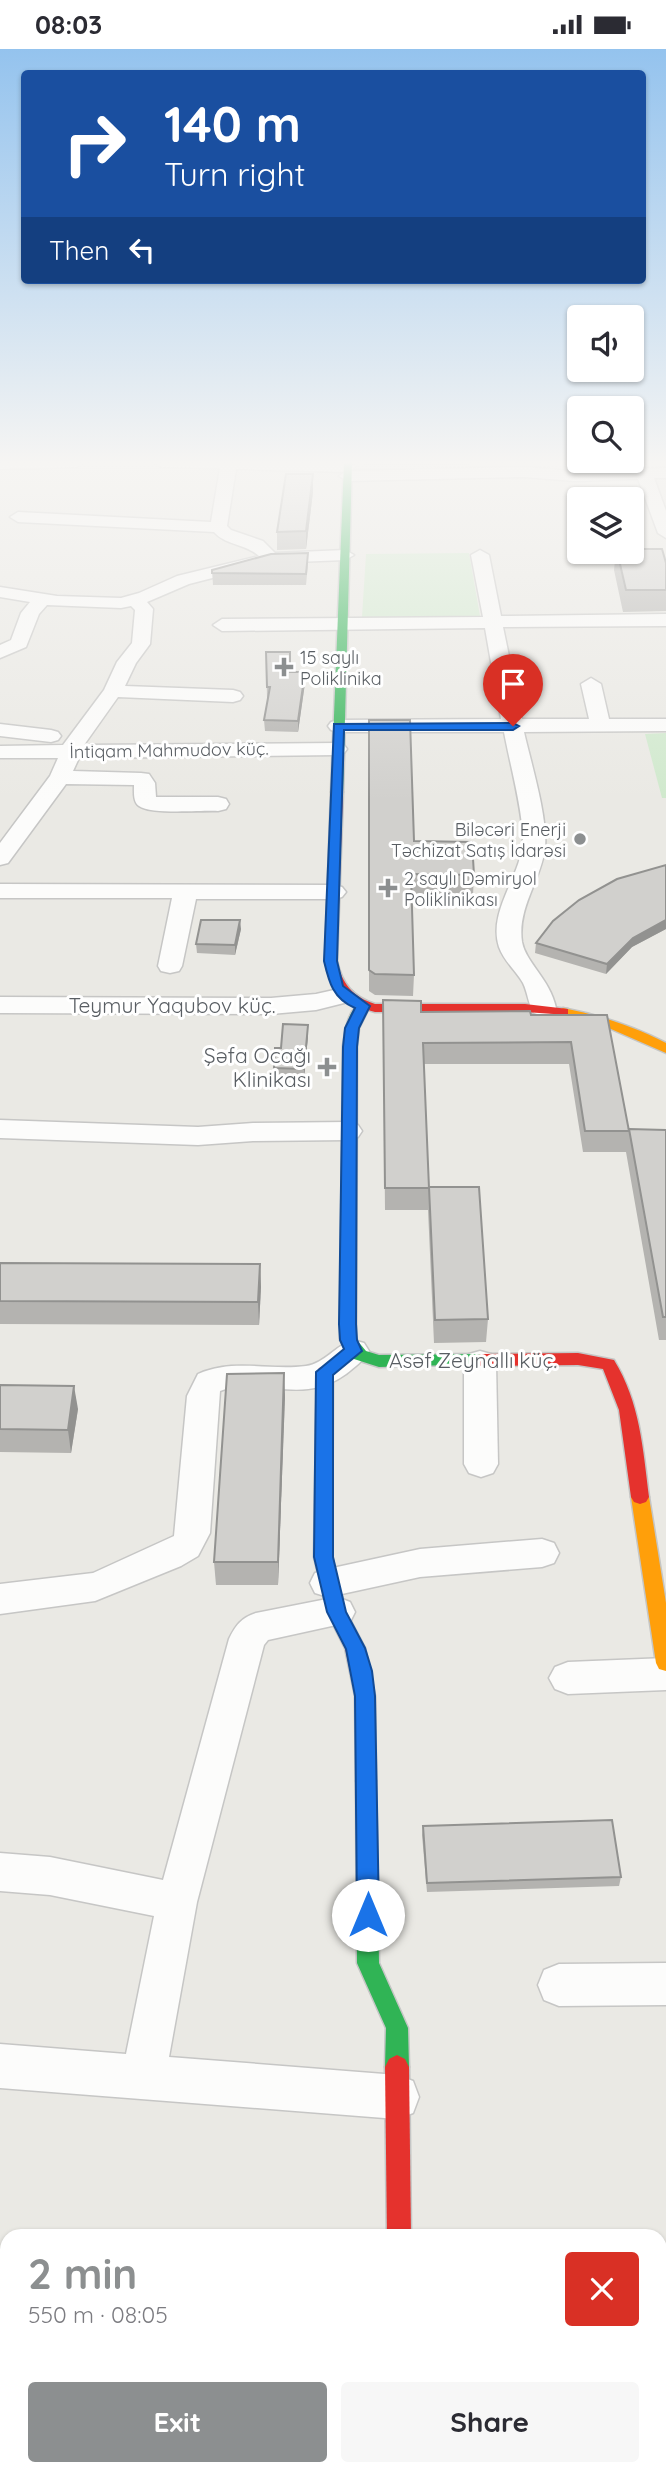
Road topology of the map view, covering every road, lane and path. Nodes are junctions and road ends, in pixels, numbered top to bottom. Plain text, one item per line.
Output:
1 (202, 575) edge
2 (344, 575) edge
3 (484, 575) edge
4 (143, 576) dead end
5 (183, 580) junction
6 (0, 592) edge
7 (42, 599) junction
8 (136, 601) junction
9 (666, 619) edge
10 (492, 621) junction
11 (342, 623) junction
12 (222, 625) dead end
13 (0, 652) edge
14 (591, 684) dead end
15 (113, 691) junction
16 (233, 696) dead end
17 (338, 726) junction
18 (513, 726) junction
19 (666, 726) edge
20 (601, 727) junction
21 (0, 730) edge
22 (74, 745) junction
23 (337, 749) junction
24 (0, 752) edge
25 (60, 776) junction
26 (218, 804) dead end
27 (0, 858) edge
28 (0, 891) edge
29 (334, 892) junction
30 (185, 893) junction
31 (170, 966) dead end
32 (353, 1001) junction
33 (0, 1005) edge
34 (543, 1008) junction
35 (666, 1049) edge
36 (0, 1129) edge
37 (348, 1132) junction
38 (354, 1351) junction
39 (480, 1362) junction
40 (325, 1372) junction
41 (481, 1464) dead end
42 (542, 1553) dead end
43 (332, 1597) junction
44 (0, 1599) edge
45 (666, 1663) edge
46 (666, 1674) edge
47 (568, 1678) dead end
48 (0, 1872) edge
49 (177, 1902) junction
50 (666, 1984) edge
51 (559, 1985) dead end
52 (0, 2066) edge
53 (144, 2076) junction
54 (397, 2097) junction
55 (399, 2229) edge

1 - 5 street
2 - 11 main road
3 - 10 street
4 - 5 street
5 - 8 street
6 - 7 street
7 - 8 street
7 - 13 street
8 - 15 street
9 - 10 street
10 - 11 street
10 - 18 street
11 - 12 street
11 - 17 main road
14 - 20 street
15 - 16 street
15 - 22 street
17 - 18 street
17 - 23 main road
18 - 20 street
18 - 34 street
19 - 20 street
21 - 22 street
22 - 23 street, İntiqam Mahmudov küç.
22 - 24 street, İntiqam Mahmudov küç.
22 - 25 street
23 - 29 main road
25 - 26 street
25 - 27 street
28 - 30 street
29 - 30 street
29 - 32 main road
30 - 31 street
32 - 33 street, Teymur Yaqubov küç.
32 - 34 main road
32 - 37 main road
34 - 35 main road
36 - 37 street
37 - 38 main road
38 - 39 main road, Asəf Zeynallı küç.
38 - 40 street
39 - 41 street
39 - 45 main road, Asəf Zeynallı küç.
40 - 43 main road
40 - 44 street
42 - 43 street
43 - 49 street
43 - 54 main road
46 - 47 street
48 - 49 street
49 - 53 street
50 - 51 street
52 - 53 street
53 - 54 street
54 - 55 main road

